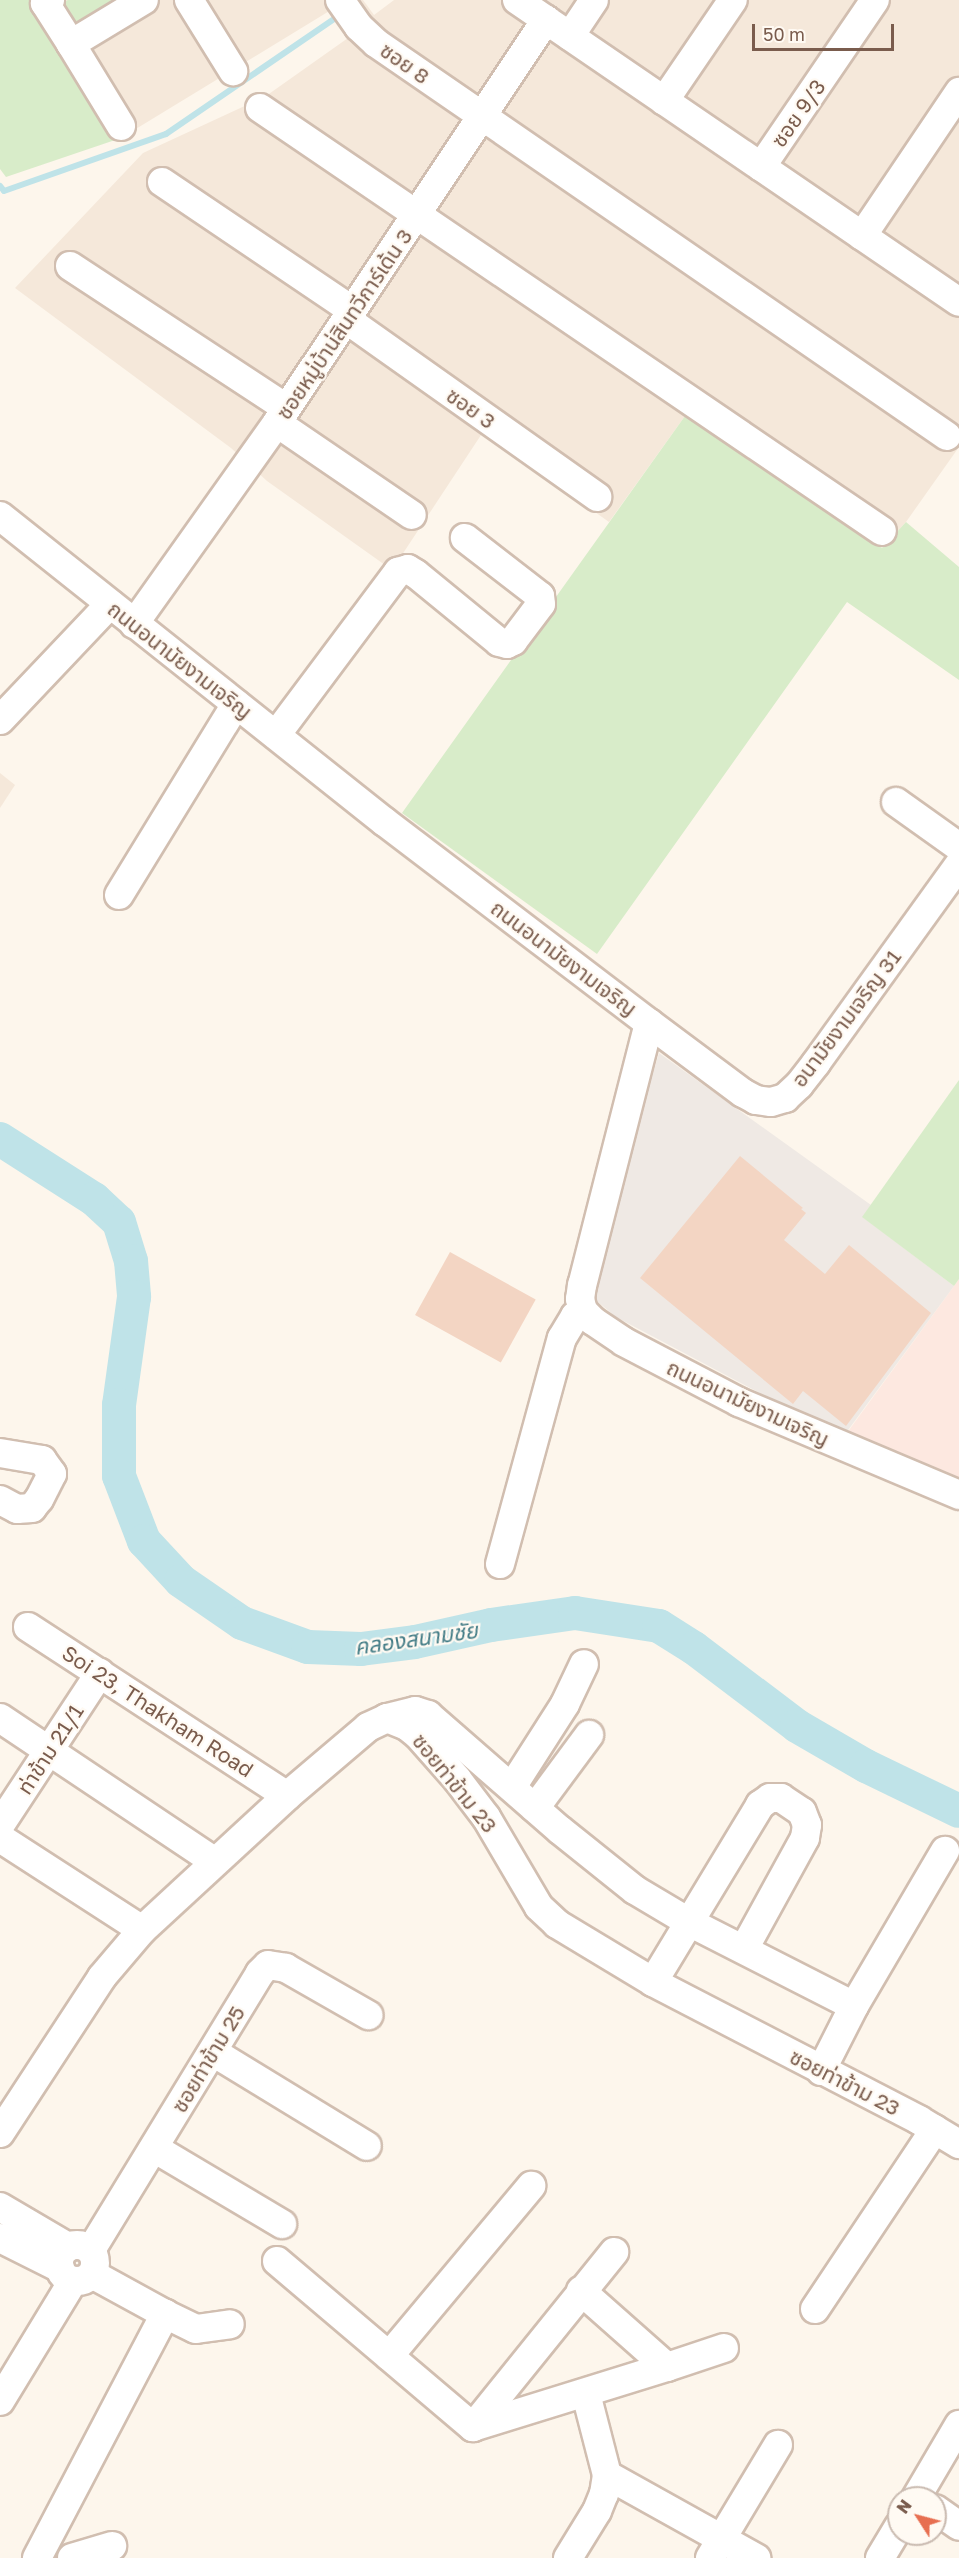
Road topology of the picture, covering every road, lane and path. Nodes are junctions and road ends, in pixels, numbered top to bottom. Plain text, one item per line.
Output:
1 (144, 0) edge
2 (189, 0) edge
3 (340, 0) edge
4 (517, 0) edge
5 (594, 0) edge
6 (733, 0) edge
7 (875, 0) edge
8 (46, 1) edge
9 (546, 20) junction
10 (570, 36) junction
11 (71, 44) junction
12 (233, 71) dead end
13 (959, 92) edge
14 (664, 101) junction
15 (260, 108) dead end
16 (481, 115) junction
17 (121, 126) dead end
18 (761, 166) junction
19 (162, 182) dead end
20 (417, 215) junction
21 (862, 236) junction
22 (70, 266) dead end
23 (959, 302) edge
24 (349, 314) junction
25 (282, 416) junction
26 (947, 436) dead end
27 (597, 497) dead end
28 (412, 515) dead end
29 (0, 516) edge
30 (882, 531) dead end
31 (465, 538) dead end
32 (110, 604) junction
33 (134, 624) junction
34 (236, 704) junction
35 (0, 720) edge
36 (276, 735) junction
37 (896, 802) dead end
38 (959, 848) edge
39 (959, 865) edge
40 (119, 895) dead end
41 (650, 1023) junction
42 (583, 1311) junction
43 (0, 1453) edge
44 (959, 1495) edge
45 (0, 1500) edge
46 (500, 1564) dead end
47 (28, 1627) dead end
48 (584, 1664) dead end
49 (100, 1673) junction
50 (0, 1718) edge
51 (387, 1718) junction
52 (589, 1735) dead end
53 (49, 1751) junction
54 (512, 1787) junction
55 (287, 1796) junction
56 (535, 1808) junction
57 (0, 1825) edge
58 (0, 1838) edge
59 (945, 1851) dead end
60 (214, 1861) junction
61 (689, 1922) junction
62 (142, 1930) junction
63 (744, 1948) junction
64 (653, 1982) junction
65 (854, 2006) junction
66 (368, 2016) dead end
67 (213, 2052) junction
68 (821, 2071) junction
69 (935, 2129) junction
70 (0, 2133) edge
71 (959, 2144) edge
72 (367, 2146) dead end
73 (154, 2148) junction
74 (531, 2186) dead end
75 (0, 2206) edge
76 (282, 2224) dead end
77 (0, 2238) edge
78 (614, 2252) dead end
79 (277, 2261) dead end
80 (77, 2264) junction
81 (581, 2291) junction
82 (814, 2309) dead end
83 (165, 2314) junction
84 (230, 2324) dead end
85 (723, 2348) dead end
86 (390, 2356) junction
87 (667, 2367) junction
88 (2, 2394) edge
89 (586, 2394) junction
90 (959, 2425) edge
91 (472, 2427) junction
92 (778, 2445) dead end
93 (607, 2475) junction
94 (929, 2486) edge
95 (112, 2546) dead end
96 (715, 2549) edge
97 (37, 2558) edge
98 (72, 2558) edge
99 (568, 2558) edge
100 (756, 2558) edge

1 - 11 street
2 - 12 street
3 - 16 street, ซอย 8
4 - 9 street
5 - 10 street
6 - 14 street
7 - 18 street, ซอย 9/3
8 - 11 street
9 - 10 street
9 - 16 street, ซอยหมู่บ้าน่สินทวีการ์เด้น 3
10 - 14 street
11 - 17 street
13 - 21 street
14 - 18 street
15 - 20 street
16 - 20 street, ซอยหมู่บ้าน่สินทวีการ์เด้น 3
16 - 26 street, ซอย 8
18 - 21 street
19 - 24 street, ซอย 3
20 - 24 street, ซอยหมู่บ้าน่สินทวีการ์เด้น 3
20 - 30 street
21 - 23 street
22 - 25 street
24 - 25 street, ซอยหมู่บ้าน่สินทวีการ์เด้น 3
24 - 27 street, ซอย 3
25 - 28 street
25 - 33 street, ซอยหมู่บ้าน่สินทวีการ์เด้น 3
29 - 32 street, ถนนอนามัยงามเจริญ
31 - 36 street
32 - 33 street, ถนนอนามัยงามเจริญ
32 - 35 street
33 - 34 street, ถนนอนามัยงามเจริญ
34 - 36 street, ถนนอนามัยงามเจริญ
34 - 40 street
36 - 41 street, ถนนอนามัยงามเจริญ
37 - 38 street
39 - 41 street, อนามัยงามเจริญ 31
41 - 42 street, ถนนอนามัยงามเจริญ
42 - 44 street, ถนนอนามัยงามเจริญ
42 - 46 street
43 - 45 street
47 - 49 street, Soi 23, Thakham Road
48 - 54 street
49 - 53 street, ท่าข้าม 21/1
49 - 55 street, Soi 23, Thakham Road
50 - 53 street
51 - 54 street
51 - 55 street
51 - 64 street, ซอยท่าข้าม 23
52 - 56 street
53 - 57 street, ท่าข้าม 21/1
53 - 60 street
54 - 56 street
55 - 60 street
56 - 61 street
58 - 62 street
59 - 65 street
60 - 62 street
61 - 63 street
61 - 63 street
61 - 64 street
62 - 70 street
63 - 65 street
64 - 68 street, ซอยท่าข้าม 23
65 - 68 street
66 - 67 street, ซอยท่าข้าม 25
67 - 72 street
67 - 73 street, ซอยท่าข้าม 25
68 - 69 street, ซอยท่าข้าม 23
69 - 71 street, ซอยท่าข้าม 23
69 - 82 street
73 - 76 street
73 - 80 street, ซอยท่าข้าม 25
74 - 86 street
75 - 80 street
77 - 80 street
78 - 81 street
79 - 86 street
80 - 83 street
80 - 88 street, ซอยท่าข้าม 25
81 - 87 street
81 - 91 street
83 - 84 street
83 - 97 street
85 - 87 street
86 - 91 street
87 - 89 street
89 - 91 street
89 - 93 street
90 - 94 street
92 - 96 street
93 - 96 street
93 - 99 street
95 - 98 street
96 - 100 street

